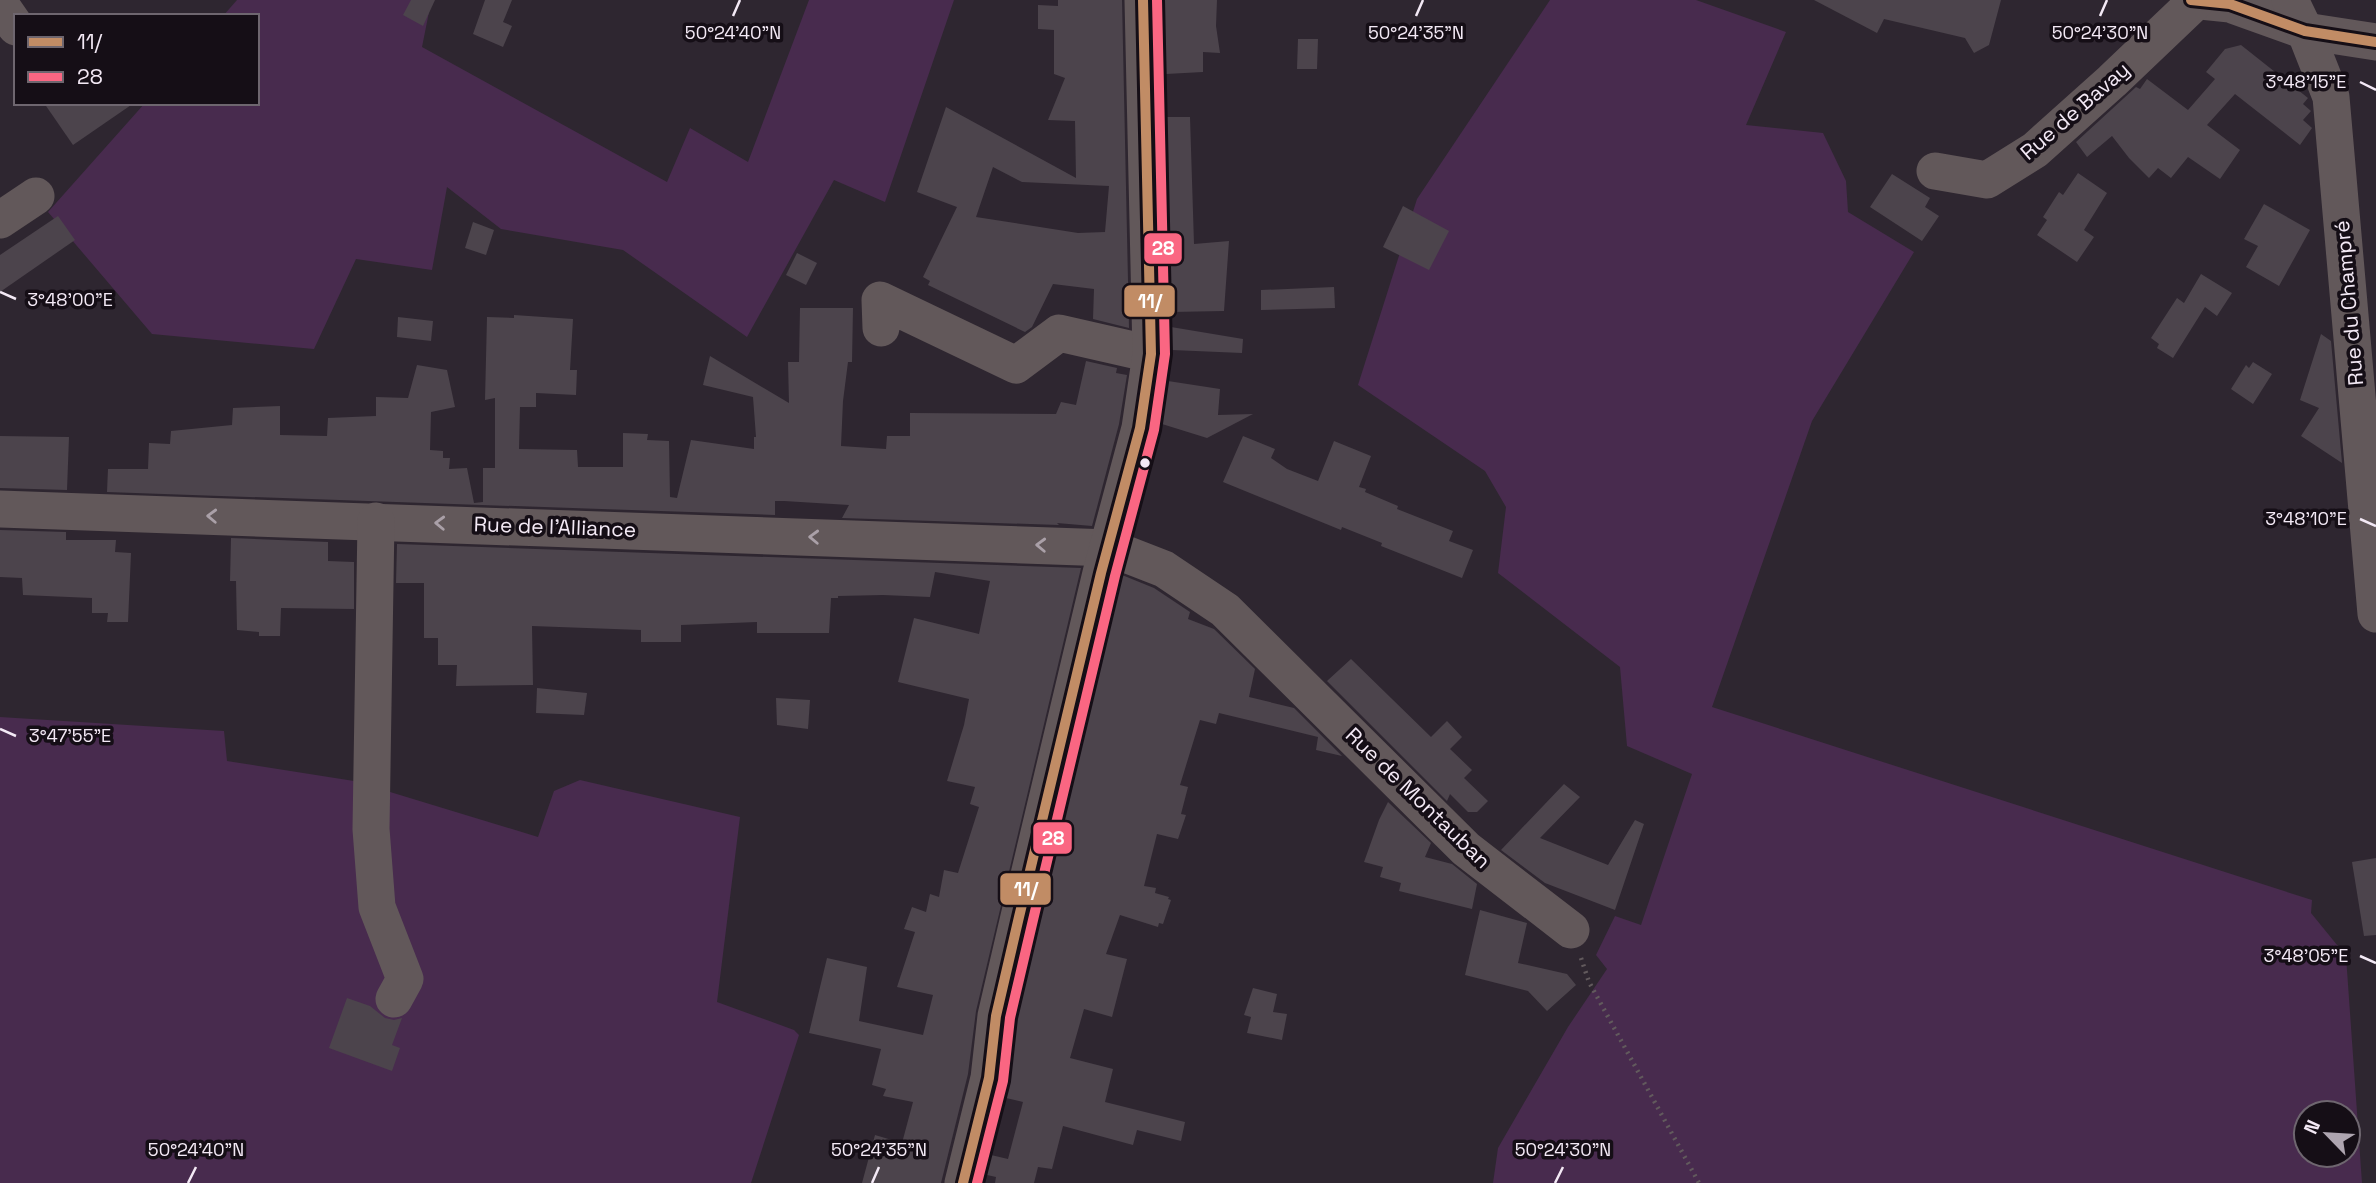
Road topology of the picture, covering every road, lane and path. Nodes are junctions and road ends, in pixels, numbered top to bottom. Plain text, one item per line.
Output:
1 (1143, 0) edge
2 (2193, 1) edge
3 (0, 4) edge
4 (2298, 16) edge
5 (2376, 21) edge
6 (14, 24) edge
7 (2376, 42) edge
8 (1935, 171) dead end
9 (36, 196) dead end
10 (0, 220) edge
11 (881, 328) dead end
12 (1151, 354) junction
13 (0, 509) edge
14 (376, 521) junction
15 (1110, 548) junction
16 (2376, 614) edge
17 (1571, 930) joint
18 (394, 999) dead end
19 (963, 1183) edge
20 (1699, 1183) edge

1 - 12 street
2 - 4 street, Rue de Bavay
2 - 8 street, Rue de Bavay
3 - 6 street
4 - 5 street, Rue de Bavay
4 - 7 street, Rue de Bavay
4 - 16 street, Rue du Champré
9 - 10 street
11 - 12 street
12 - 15 street
14 -> 13 street, Rue de l'Alliance
15 -> 14 street, Rue de l'Alliance
14 - 18 street
15 - 17 street, Rue de Montauban
15 - 19 street
17 - 20 path

